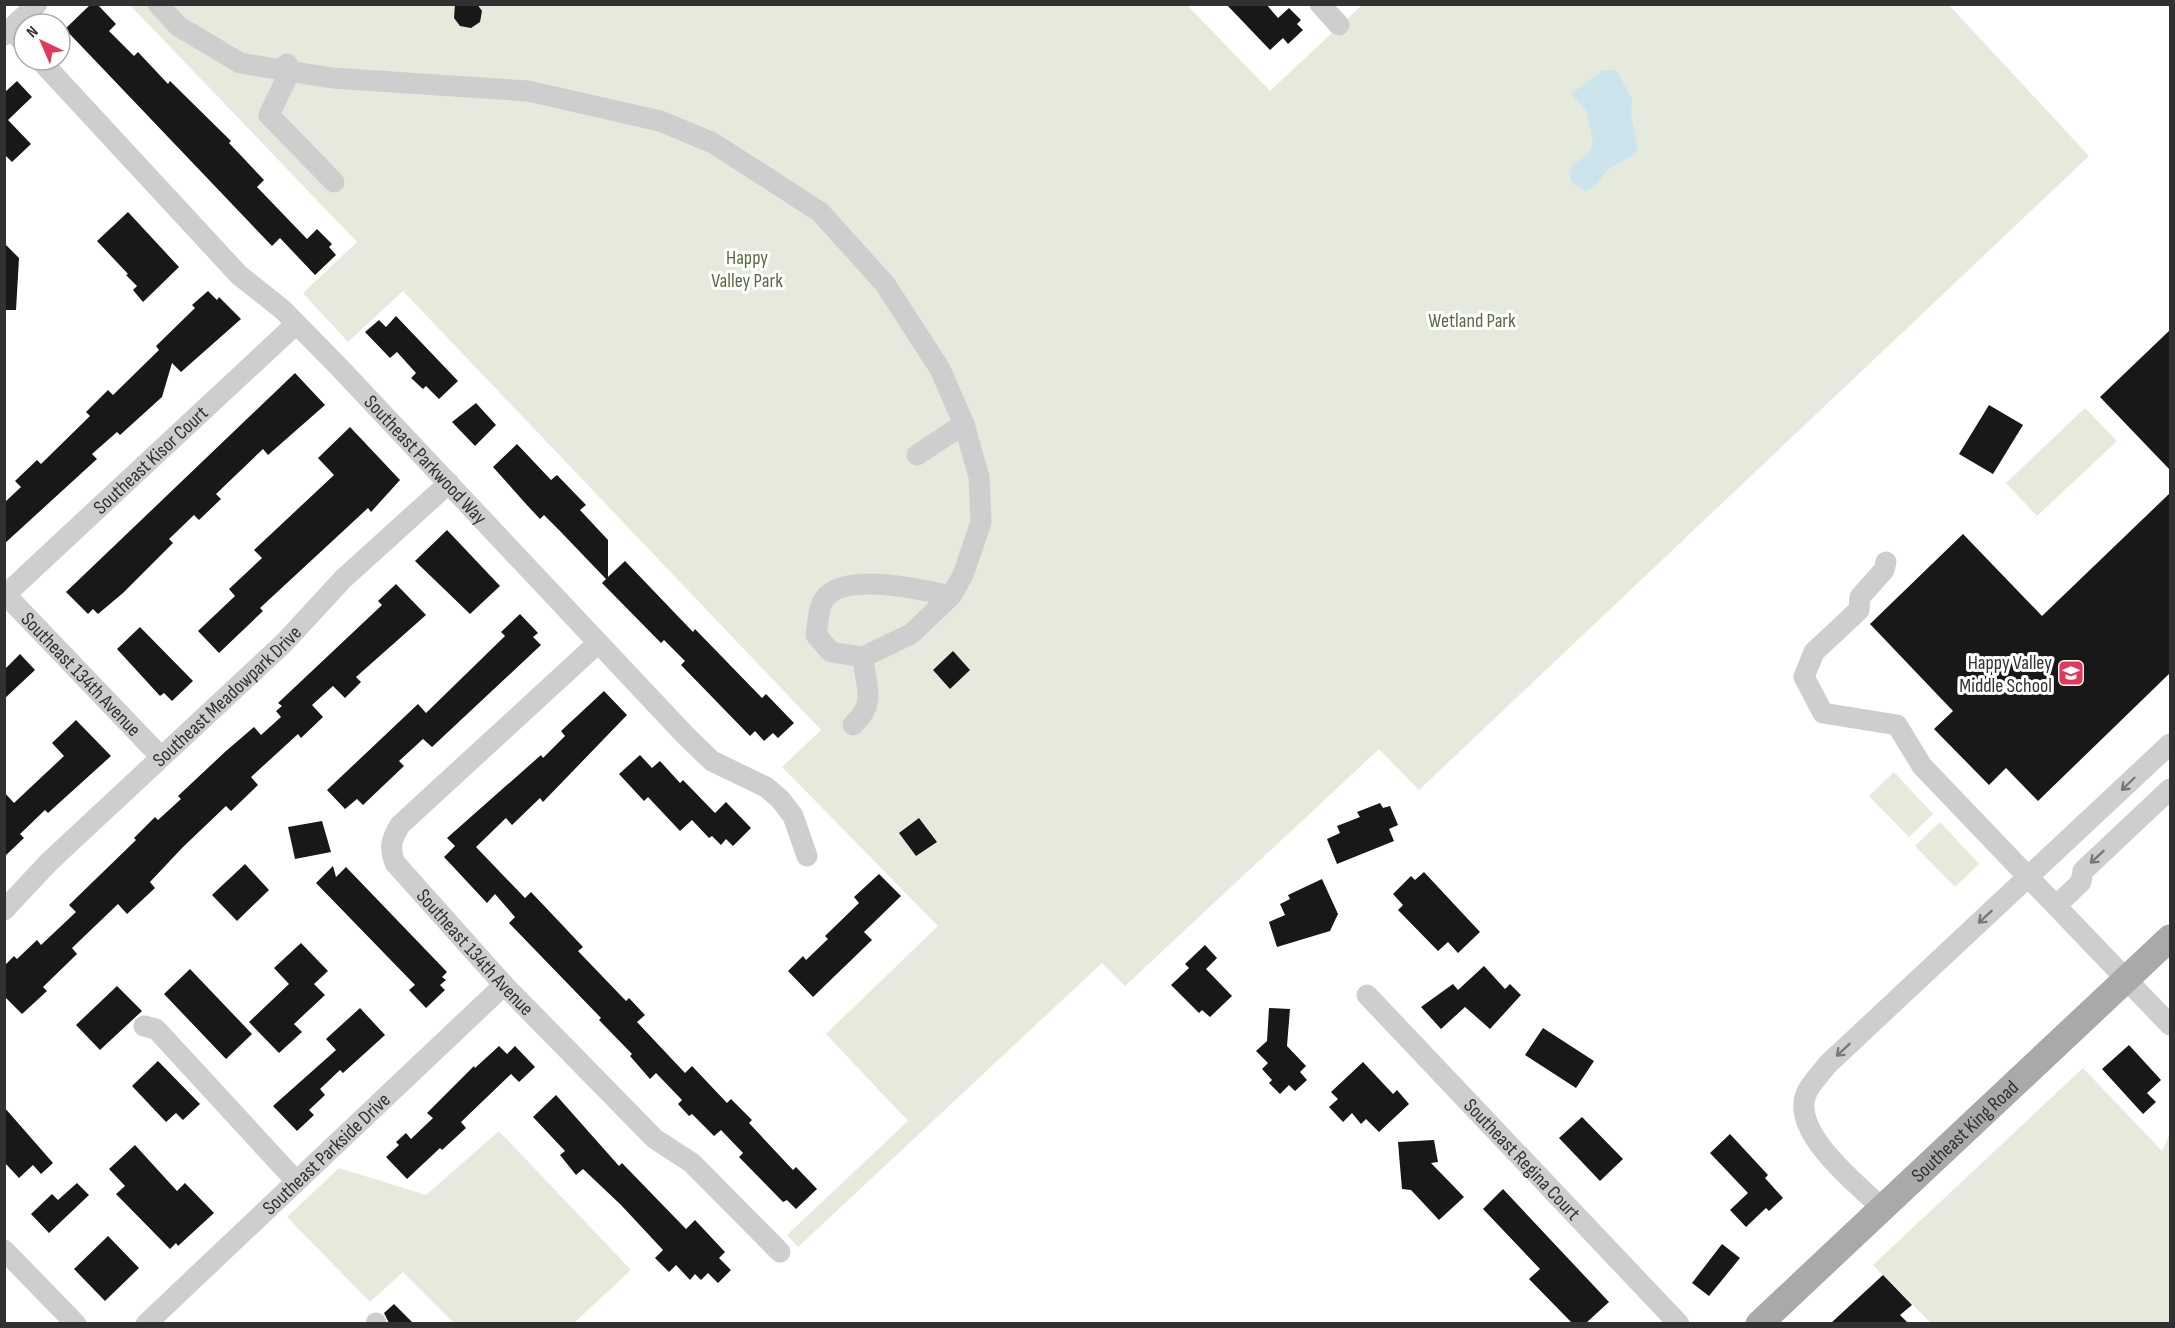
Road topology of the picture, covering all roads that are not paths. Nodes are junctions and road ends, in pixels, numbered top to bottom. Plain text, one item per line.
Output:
1 (158, 4) edge
2 (1320, 4) edge
3 (1339, 25) dead end
4 (288, 67) junction
5 (51, 72) edge
6 (334, 182) dead end
7 (296, 324) junction
8 (964, 424) junction
9 (917, 455) dead end
10 (449, 483) junction
11 (1886, 562) dead end
12 (5, 595) edge
13 (951, 596) junction
14 (598, 643) junction
15 (863, 657) junction
16 (853, 725) dead end
17 (2170, 744) edge
18 (160, 756) junction
19 (2170, 789) edge
20 (807, 856) dead end
21 (2029, 876) junction
22 (2057, 905) junction
23 (4, 910) edge
24 (2170, 938) edge
25 (2127, 979) junction
26 (504, 985) junction
27 (1367, 994) dead end
28 (2170, 1025) edge
29 (144, 1026) dead end
30 (296, 1181) junction
31 (1882, 1208) junction
32 (4, 1250) edge
33 (780, 1252) dead end
34 (76, 1323) edge
35 (146, 1323) edge
36 (1679, 1323) edge
37 (1759, 1323) edge

1 - 4 street
2 - 3 street
4 - 6 street
4 - 8 street
5 - 7 street, Southeast Parkwood Way
7 - 10 street, Southeast Parkwood Way
7 - 12 street, Southeast Kisor Court
8 - 9 street
8 - 13 street
10 - 14 street, Southeast Parkwood Way
10 - 18 street, Southeast Meadowpark Drive
11 - 21 street
12 - 18 street, Southeast 134th Avenue
13 - 15 street
13 - 15 street
14 - 20 street, Southeast Parkwood Way
14 - 26 street, Southeast 134th Avenue
15 - 16 street
17 -> 21 street
18 - 23 street, Southeast Meadowpark Drive
19 -> 22 street
21 - 22 street
21 -> 31 street
22 - 25 street
24 - 25 main road, Southeast King Road
25 - 28 street
25 - 31 main road, Southeast King Road
26 - 30 street, Southeast Parkside Drive
26 - 33 street, Southeast 134th Avenue
27 - 36 street, Southeast Regina Court
29 - 30 street
30 - 35 street, Southeast Parkside Drive
31 - 37 main road, Southeast King Road
32 - 34 street

